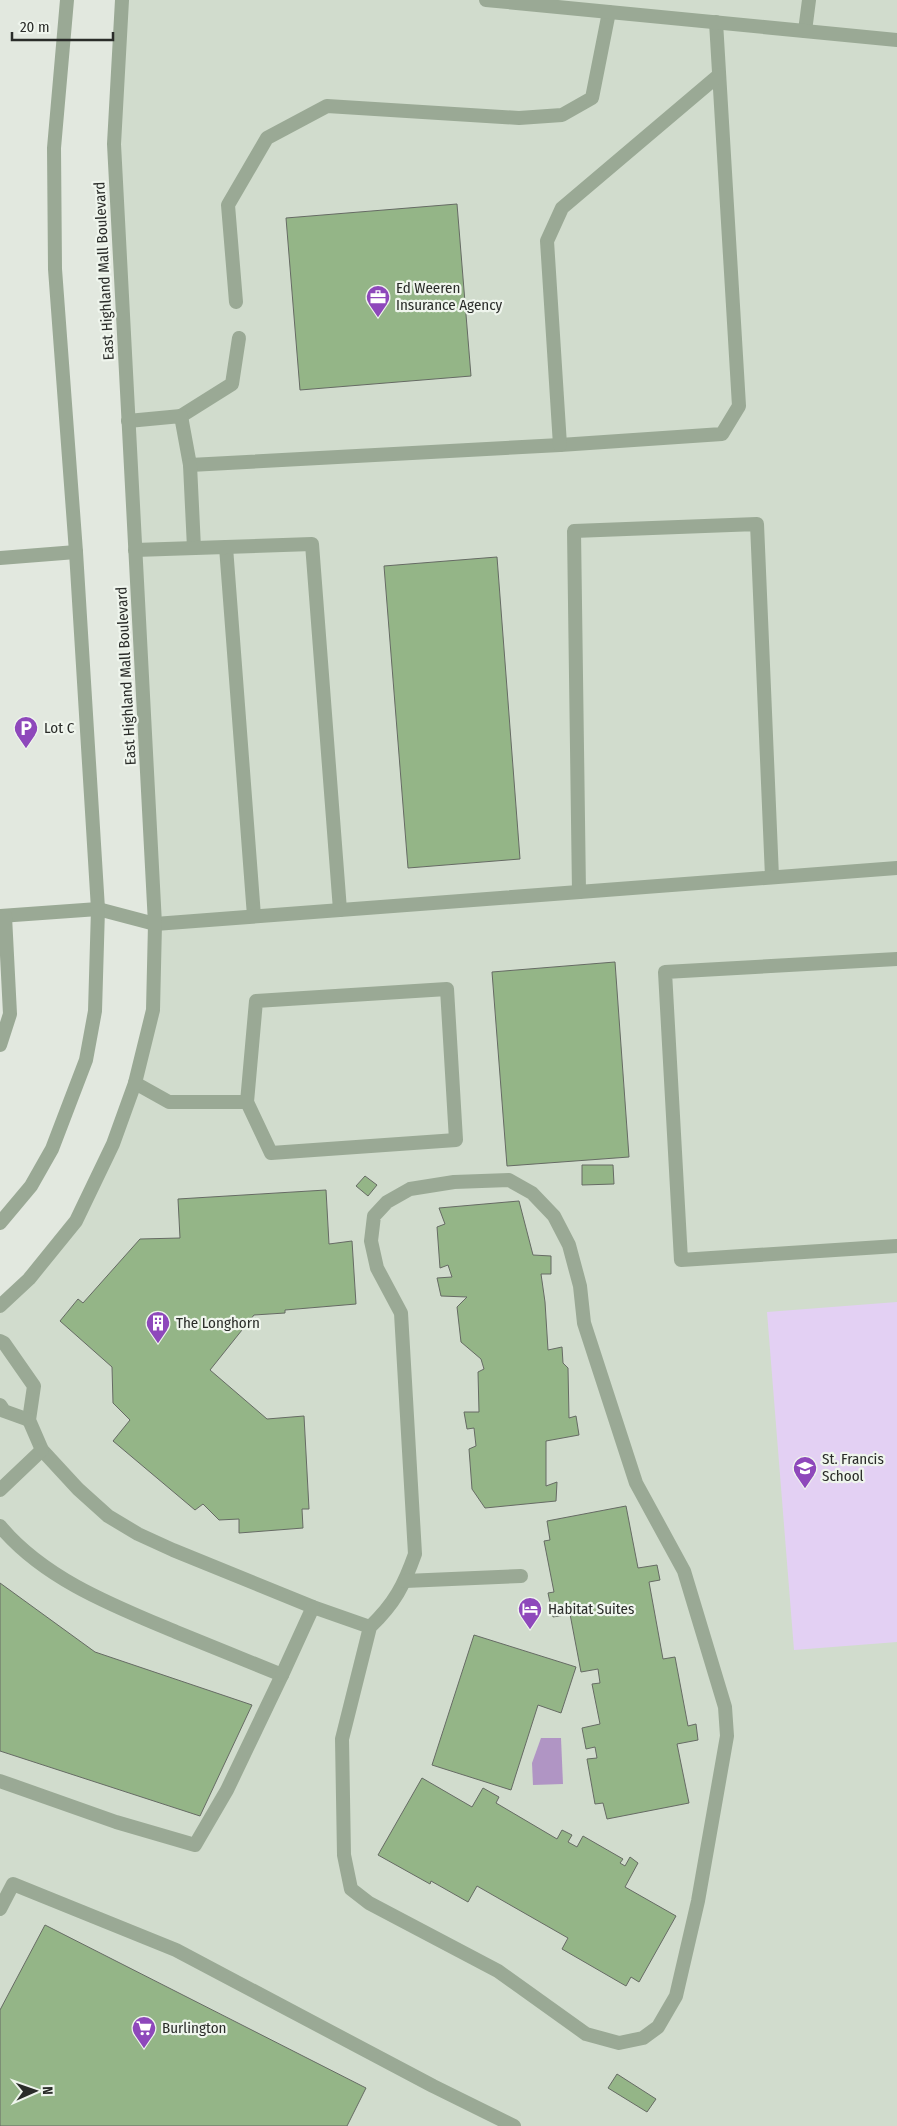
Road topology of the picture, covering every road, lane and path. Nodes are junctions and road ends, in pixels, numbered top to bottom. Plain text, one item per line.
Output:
1 (67, 0) edge
2 (122, 0) edge
3 (486, 0) edge
4 (808, 0) edge
5 (609, 12) junction
6 (716, 22) junction
7 (805, 31) junction
8 (897, 40) edge
9 (719, 75) junction
10 (236, 302) dead end
11 (238, 338) dead end
12 (181, 416) junction
13 (128, 421) junction
14 (560, 445) junction
15 (190, 465) junction
16 (226, 547) junction
17 (194, 548) junction
18 (135, 550) junction
19 (76, 552) junction
20 (0, 558) edge
21 (897, 868) edge
22 (772, 877) junction
23 (579, 892) junction
24 (98, 909) junction
25 (340, 910) junction
26 (2, 916) edge
27 (254, 916) junction
28 (155, 924) junction
29 (897, 959) edge
30 (0, 1046) edge
31 (135, 1083) junction
32 (247, 1102) junction
33 (0, 1223) edge
34 (897, 1246) edge
35 (0, 1306) edge
36 (0, 1341) edge
37 (0, 1405) edge
38 (29, 1420) junction
39 (42, 1450) junction
40 (0, 1490) edge
41 (0, 1526) edge
42 (521, 1576) dead end
43 (405, 1581) junction
44 (312, 1607) junction
45 (370, 1627) junction
46 (282, 1675) junction
47 (0, 1781) edge
48 (0, 1909) edge
49 (514, 2126) edge

1 - 19 street
2 - 13 street, East Highland Mall Boulevard
3 - 5 street
4 - 7 street
5 - 6 street
5 - 10 street
6 - 7 street
6 - 9 street
7 - 8 street
9 - 14 street
9 - 14 street
11 - 12 street
12 - 13 street
12 - 15 street
13 - 18 street, East Highland Mall Boulevard
14 - 15 street
15 - 17 street
16 - 17 street
16 - 25 street
16 - 27 street
17 - 18 street
18 - 28 street, East Highland Mall Boulevard
19 - 20 street
19 - 24 street
21 - 22 street
22 - 23 street
22 - 23 street
23 - 25 street
24 - 26 street
24 - 28 street
24 - 33 street
25 - 27 street
26 - 30 street
27 - 28 street
28 - 31 street, East Highland Mall Boulevard
29 - 34 street
31 - 32 street
31 - 35 street, East Highland Mall Boulevard
32 - 32 street
36 - 38 street
37 - 38 street
38 - 39 street
39 - 40 street
39 - 44 street
41 - 46 street
42 - 43 street
43 - 45 street
43 - 45 street
44 - 45 street
44 - 46 street
46 - 47 street
48 - 49 street

